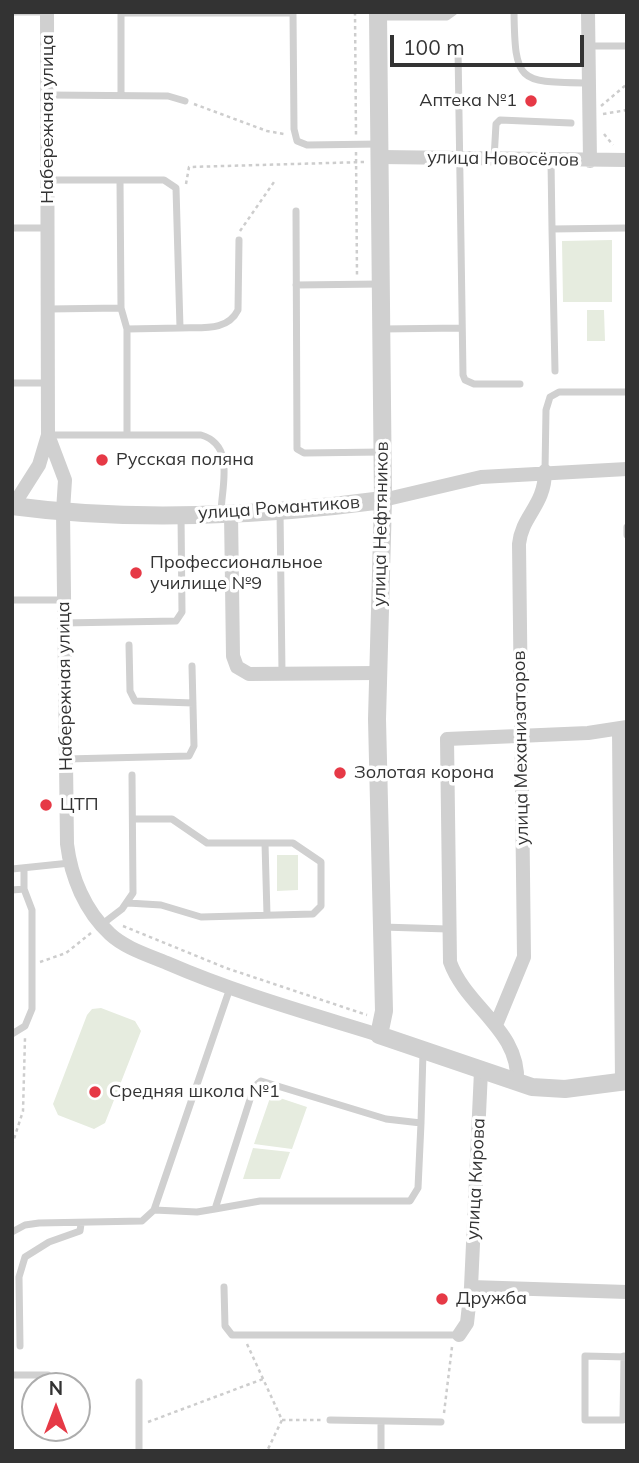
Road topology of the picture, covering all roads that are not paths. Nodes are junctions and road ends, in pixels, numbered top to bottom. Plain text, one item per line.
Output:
1 (12, 12) edge
2 (47, 12) edge
3 (454, 12) edge
4 (514, 12) edge
5 (588, 12) edge
6 (121, 13) edge
7 (293, 13) edge
8 (378, 15) edge
9 (588, 46) junction
10 (627, 46) edge
11 (458, 49) dead end
12 (589, 83) junction
13 (48, 95) junction
14 (121, 95) junction
15 (185, 101) road end
16 (571, 123) dead end
17 (377, 154) junction
18 (623, 155) edge
19 (460, 159) junction
20 (494, 160) junction
21 (551, 161) junction
22 (590, 161) junction
23 (48, 180) junction
24 (120, 180) junction
25 (296, 211) dead end
26 (12, 228) edge
27 (48, 228) junction
28 (627, 228) edge
29 (552, 229) junction
30 (239, 240) road end
31 (381, 284) junction
32 (296, 285) junction
33 (48, 309) junction
34 (121, 309) junction
35 (127, 328) junction
36 (180, 328) junction
37 (462, 328) junction
38 (382, 329) junction
39 (555, 371) dead end
40 (12, 383) edge
41 (48, 383) junction
42 (520, 384) dead end
43 (627, 392) edge
44 (48, 435) junction
45 (127, 435) junction
46 (383, 452) junction
47 (627, 469) edge
48 (545, 471) junction
49 (383, 500) junction
50 (13, 506) edge
51 (280, 509) junction
52 (63, 511) junction
53 (226, 513) junction
54 (181, 514) junction
55 (627, 527) edge
56 (627, 535) edge
57 (12, 600) edge
58 (63, 600) junction
59 (64, 623) junction
60 (129, 645) dead end
61 (192, 666) dead end
62 (378, 673) junction
63 (282, 674) junction
64 (193, 703) junction
65 (623, 729) edge
66 (521, 737) junction
67 (65, 759) junction
68 (132, 775) dead end
69 (133, 819) junction
70 (265, 843) junction
71 (70, 863) junction
72 (24, 868) junction
73 (12, 869) edge
74 (12, 890) edge
75 (24, 890) junction
76 (128, 903) junction
77 (267, 915) junction
78 (106, 922) junction
79 (381, 927) junction
80 (448, 929) junction
81 (230, 988) junction
82 (496, 1025) junction
83 (381, 1028) junction
84 (12, 1034) edge
85 (423, 1050) junction
86 (481, 1071) junction
87 (624, 1082) edge
88 (517, 1083) junction
89 (421, 1123) junction
90 (215, 1209) junction
91 (154, 1210) junction
92 (81, 1224) junction
93 (13, 1231) edge
94 (224, 1287) dead end
95 (471, 1287) junction
96 (627, 1292) edge
97 (456, 1336) joint
98 (20, 1346) dead end
99 (626, 1357) edge
100 (139, 1382) dead end
101 (330, 1420) road end
102 (381, 1421) junction
103 (441, 1422) road end
104 (139, 1451) edge
105 (381, 1451) edge

1 - 2 lane
2 - 13 street, Набережная улица
3 - 8 lane
4 - 12 lane
5 - 9 street
6 - 7 lane
6 - 14 lane
7 - 17 lane
8 - 17 street, улица Нефтяников
9 - 10 lane
9 - 12 street
11 - 19 lane
12 - 22 street
13 - 14 lane
13 - 23 street, Набережная улица
14 - 15 lane
16 - 20 lane
17 - 19 street, улица Новосёлов
17 - 31 street, улица Нефтяников
18 - 22 street, улица Новосёлов
19 - 20 street, улица Новосёлов
19 - 37 lane
20 - 21 street, улица Новосёлов
21 - 22 street, улица Новосёлов
21 - 29 lane
23 - 24 lane
23 - 27 street, Набережная улица
24 - 34 lane
24 - 36 lane
25 - 32 lane
26 - 27 lane
27 - 33 street, Набережная улица
28 - 29 lane
29 - 39 lane
30 - 36 lane
31 - 32 lane
31 - 38 street, улица Нефтяников
32 - 46 lane
33 - 34 lane
33 - 41 street, Набережная улица
34 - 35 lane
35 - 36 lane
35 - 45 lane
37 - 38 lane
37 - 42 lane
38 - 46 street, улица Нефтяников
40 - 41 lane
41 - 44 street, Набережная улица
43 - 48 lane
44 - 45 lane
44 - 50 street, Набережная улица
44 - 52 street, Набережная улица
45 - 53 lane
46 - 49 street, улица Нефтяников
47 - 48 street, улица Романтиков
48 - 49 street, улица Романтиков
48 - 66 street, улица Механизаторов
49 - 51 street, улица Романтиков
49 - 62 street, улица Нефтяников
50 - 52 street, улица Романтиков
51 - 53 street, улица Романтиков
51 - 63 lane
52 - 54 street, улица Романтиков
52 - 58 street, Набережная улица
53 - 54 street, улица Романтиков
53 - 63 street
54 - 59 lane
55 - 56 lane
57 - 58 lane
58 - 59 street, Набережная улица
59 - 67 street, Набережная улица
60 - 64 lane
61 - 64 lane
62 - 63 street
62 - 79 street, улица Нефтяников
64 - 67 lane
65 - 66 street
65 - 87 street
66 - 80 street
66 - 82 street, улица Механизаторов
67 - 71 street, Набережная улица
68 - 69 lane
69 - 70 lane
69 - 76 lane
70 - 77 lane
70 - 77 lane
71 - 72 lane
71 - 78 street, Набережная улица
72 - 73 lane
72 - 75 lane
74 - 75 lane
75 - 84 lane
76 - 77 lane
76 - 78 lane
78 - 81 street, Набережная улица
79 - 80 lane
79 - 83 street, улица Нефтяников
80 - 82 street
81 - 83 street, Набережная улица
81 - 91 lane
82 - 88 street
83 - 85 street
85 - 86 street
85 - 89 lane
86 - 88 street
86 - 95 street, улица Кирова
87 - 88 street
89 - 90 lane
89 - 90 lane
90 - 91 lane
91 - 92 lane
92 - 93 lane
92 - 98 lane
94 - 97 lane
95 - 96 street
95 - 97 street, улица Кирова
99 - 99 lane
100 - 104 lane
101 - 102 lane
102 - 103 lane
102 - 105 lane

